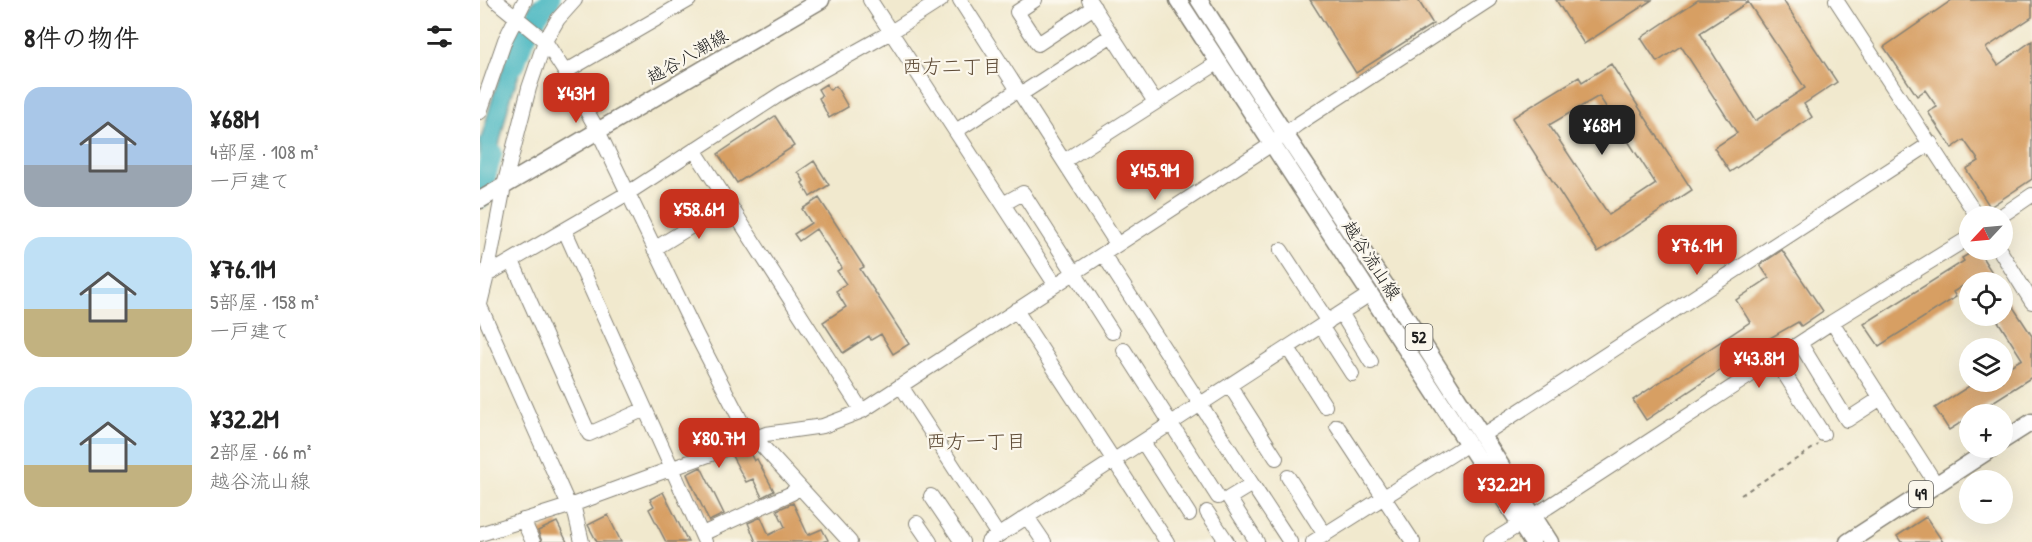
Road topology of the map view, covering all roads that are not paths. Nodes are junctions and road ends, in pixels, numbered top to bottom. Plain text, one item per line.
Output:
1 (495, 0) edge
2 (525, 0) edge
3 (575, 0) edge
4 (821, 0) edge
5 (870, 0) edge
6 (941, 0) edge
7 (960, 0) edge
8 (1035, 0) edge
9 (1178, 0) edge
10 (1199, 0) edge
11 (1489, 0) edge
12 (1836, 0) edge
13 (683, 1) edge
14 (1091, 3) edge
15 (516, 15) junction
16 (891, 32) junction
17 (1112, 35) junction
18 (545, 42) junction
19 (1219, 62) junction
20 (565, 72) junction
21 (1020, 92) junction
22 (1155, 102) junction
23 (480, 112) edge
24 (598, 131) junction
25 (956, 131) junction
26 (1279, 139) junction
27 (1931, 143) junction
28 (695, 151) junction
29 (1064, 161) junction
30 (504, 186) junction
31 (628, 193) junction
32 (2032, 195) edge
33 (480, 200) edge
34 (728, 204) junction
35 (1003, 204) junction
36 (1971, 206) edge
37 (2013, 208) edge
38 (565, 231) junction
39 (1118, 244) junction
40 (1959, 244) edge
41 (654, 249) junction
42 (1281, 250) dead end
43 (1103, 254) junction
44 (2006, 260) edge
45 (512, 261) junction
46 (1074, 272) junction
47 (487, 276) junction
48 (1054, 284) junction
49 (1370, 294) junction
50 (2032, 302) edge
51 (480, 305) edge
52 (1016, 310) junction
53 (1341, 313) junction
54 (1832, 322) junction
55 (1325, 324) junction
56 (1112, 332) dead end
57 (1800, 343) junction
58 (1288, 348) junction
59 (1124, 350) dead end
60 (1775, 359) junction
61 (1371, 362) dead end
62 (1352, 374) dead end
63 (901, 386) junction
64 (1230, 386) junction
65 (1881, 398) junction
66 (1200, 404) junction
67 (1325, 406) dead end
68 (645, 409) junction
69 (862, 411) junction
70 (2032, 422) edge
71 (1172, 423) junction
72 (1337, 426) dead end
73 (2013, 434) edge
74 (1825, 437) road end
75 (754, 439) junction
76 (1475, 440) junction
77 (1143, 442) junction
78 (1276, 458) dead end
79 (1977, 458) edge
80 (1114, 460) junction
81 (672, 469) junction
82 (1288, 477) dead end
83 (1252, 484) junction
84 (1936, 484) junction
85 (798, 486) junction
86 (931, 496) dead end
87 (1218, 497) dead end
88 (1384, 498) junction
89 (571, 505) junction
90 (1207, 512) dead end
91 (1189, 514) dead end
92 (1027, 517) junction
93 (523, 520) junction
94 (1526, 520) junction
95 (917, 523) dead end
96 (480, 534) edge
97 (1867, 537) edge
98 (704, 538) edge
99 (996, 539) edge
100 (1319, 539) edge
101 (844, 540) edge
102 (533, 542) edge
103 (582, 542) edge
104 (930, 542) edge
105 (962, 542) edge
106 (1044, 542) edge
107 (1167, 542) edge
108 (1227, 542) edge
109 (1257, 542) edge
110 (1290, 542) edge
111 (1413, 542) edge
112 (1491, 542) edge
113 (1532, 542) edge
114 (1550, 542) edge
115 (1848, 542) edge

1 - 15 street
2 - 15 street
3 - 18 street
4 - 24 main road, 越谷八潮線
5 - 16 street
6 - 16 street
7 - 21 street
8 - 14 street
9 - 19 main road, 越谷流山線 / 52
10 - 26 main road, 越谷流山線 / 52
11 - 26 street
12 - 27 street
13 - 20 street
14 - 17 street
15 - 18 street
15 - 23 street
16 - 25 street
16 - 28 street
17 - 21 street
17 - 22 street
18 - 20 street
18 - 30 street
19 - 22 street
19 - 26 main road, 越谷流山線 / 52
20 - 24 street
21 - 25 street
21 - 29 street
22 - 29 street
24 - 30 main road, 越谷八潮線
24 - 31 street
25 - 35 street
26 - 39 street
26 - 49 main road, 越谷流山線 / 52
26 - 76 main road, 越谷流山線 / 52
27 - 36 street
27 - 76 street
28 - 31 street
28 - 34 street
29 - 39 street
30 - 33 main road, 越谷八潮線
30 - 47 street
31 - 38 street
31 - 41 street
32 - 37 street
34 - 41 street
34 - 69 street
35 - 46 street
35 - 48 street
38 - 45 street
38 - 68 street
39 - 43 street
40 - 54 street
41 - 75 street
42 - 55 street
43 - 46 street
43 - 66 street
44 - 50 street
45 - 47 street
45 - 68 street
46 - 48 street
46 - 56 street
47 - 51 street
48 - 52 street
49 - 53 street
49 - 76 main road, 越谷流山線 / 52
51 - 89 street
52 - 63 street
52 - 80 street
53 - 55 street
53 - 61 street
54 - 57 street
54 - 65 street
55 - 58 street
55 - 62 street
57 - 60 street
57 - 65 street
58 - 64 street
58 - 67 street
59 - 71 street
60 - 74 street
60 - 94 street
63 - 69 street
63 - 99 street
64 - 66 street
64 - 78 street
65 - 84 street
66 - 71 street
66 - 83 street
68 - 81 street
69 - 75 street
70 - 73 main road
71 - 77 street
71 - 87 street
72 - 88 street
75 - 81 street
75 - 85 street
76 - 88 street
76 - 94 main road, 越谷流山線 / 52
77 - 80 street
77 - 91 street
79 - 84 main road, 49
80 - 92 street
80 - 107 street
81 - 89 street
81 - 98 street
82 - 100 street
83 - 109 street
83 - 110 street
84 - 97 main road, 49
85 - 98 street
85 - 101 street
86 - 105 street
88 - 100 street
88 - 111 street
89 - 93 street
89 - 103 street
90 - 108 street
92 - 99 street
92 - 106 street
93 - 96 street
93 - 102 street
94 - 112 street
94 - 113 main road, 越谷流山線 / 52
94 - 114 main road, 越谷流山線 / 52
95 - 104 street
97 - 115 main road, 49

